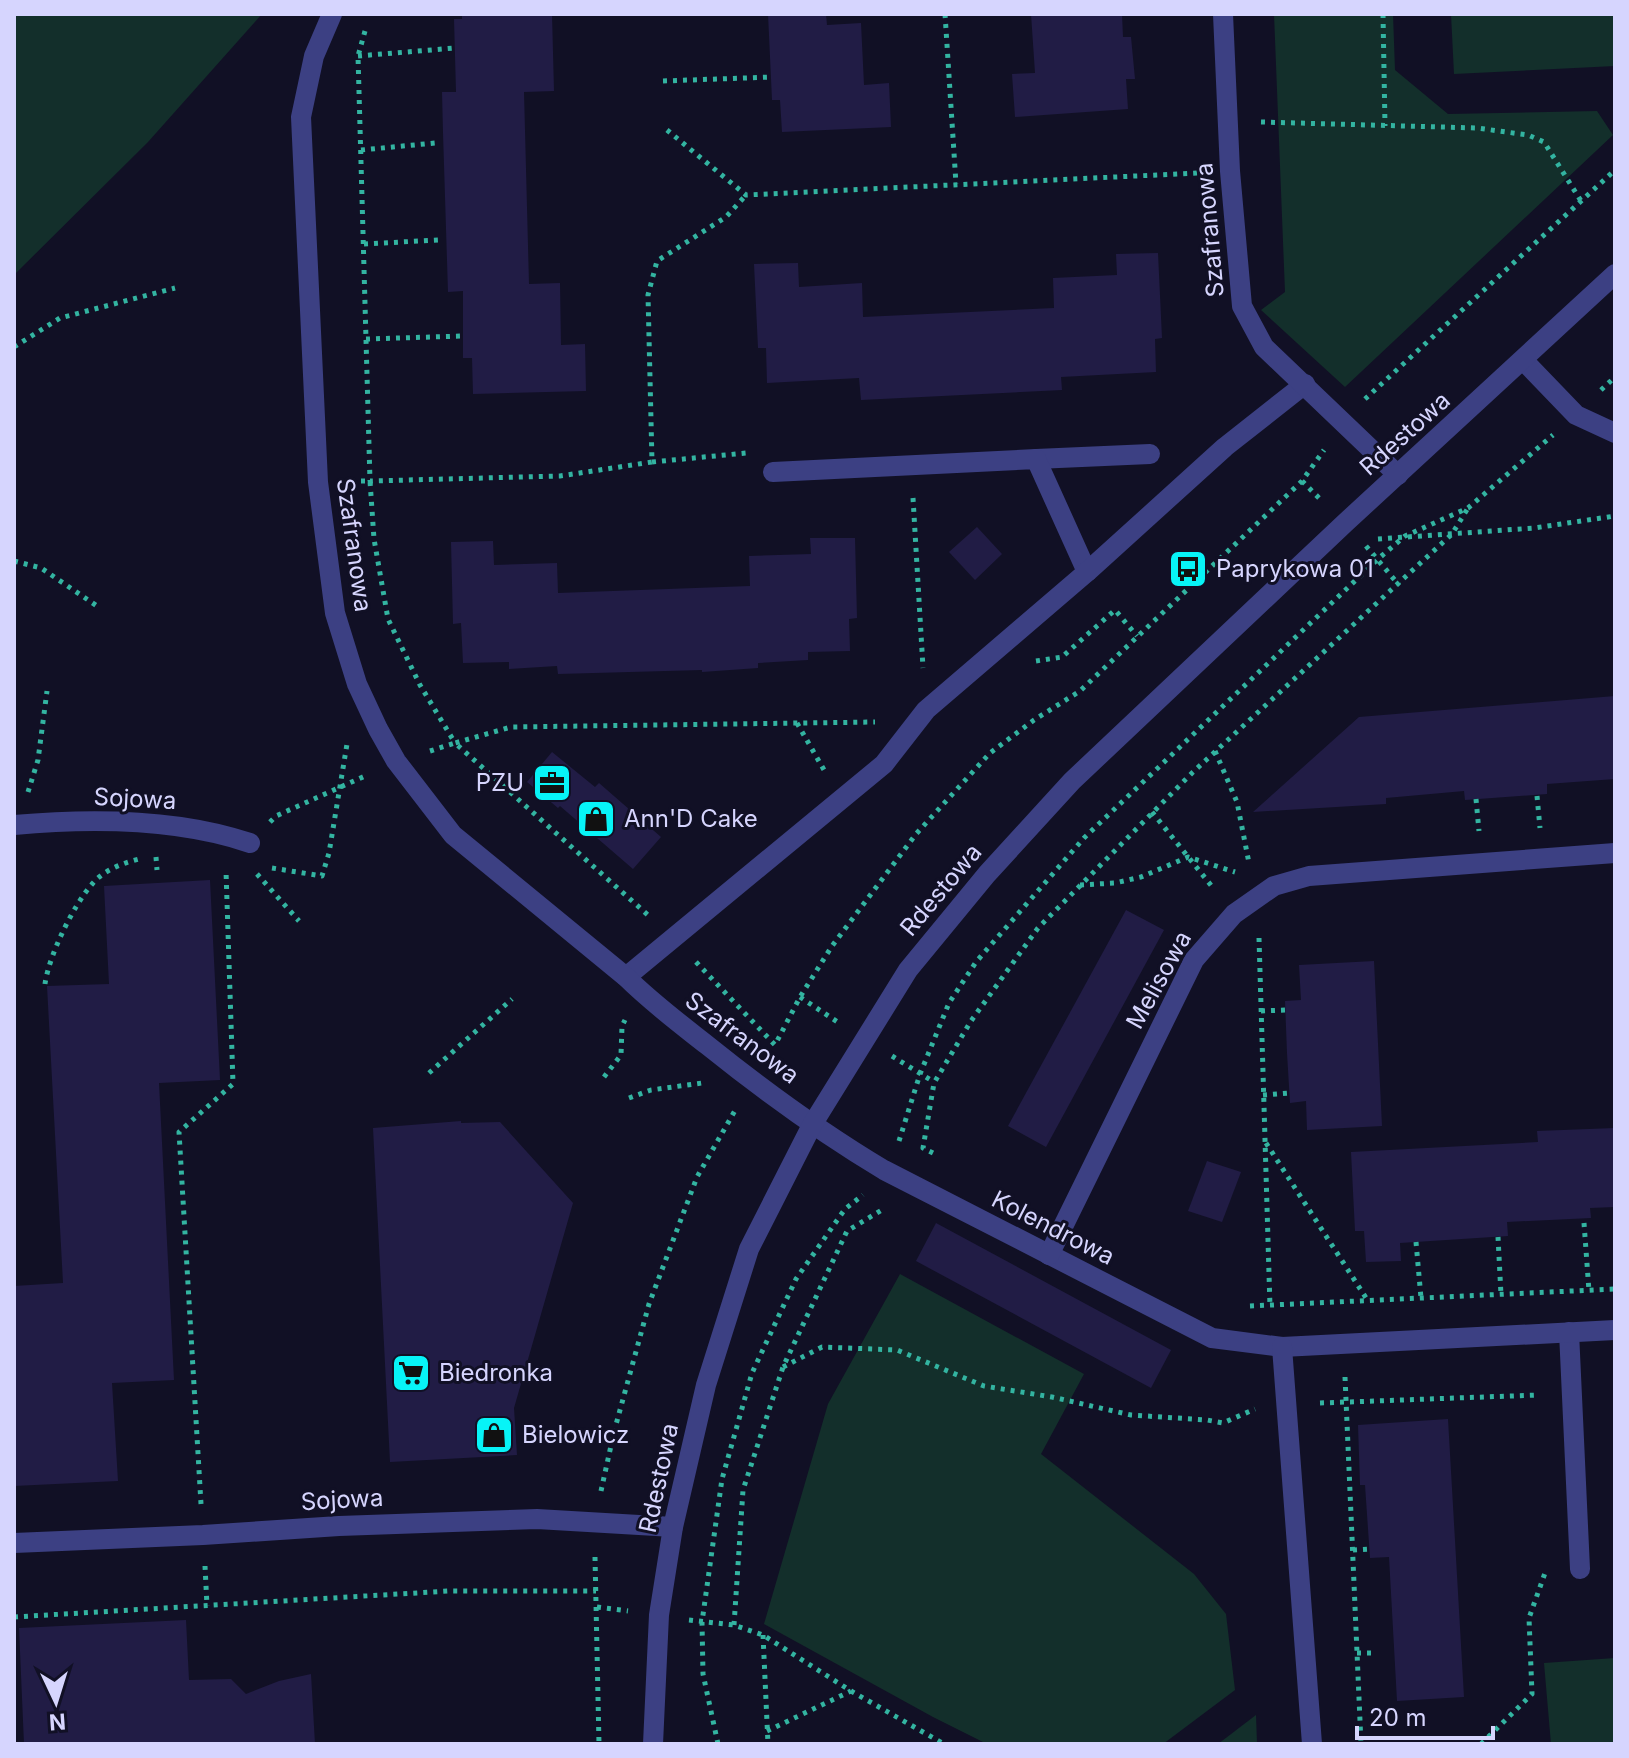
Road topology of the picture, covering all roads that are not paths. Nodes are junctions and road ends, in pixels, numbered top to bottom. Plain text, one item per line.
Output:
1 (332, 14) edge
2 (1223, 14) edge
3 (1615, 274) edge
4 (1524, 361) junction
5 (1305, 384) junction
6 (1615, 433) edge
7 (1150, 454) dead end
8 (1036, 459) junction
9 (773, 472) road end
10 (1398, 475) junction
11 (1087, 572) junction
12 (14, 825) edge
13 (250, 843) road end
14 (1615, 853) edge
15 (626, 977) junction
16 (812, 1125) junction
17 (1049, 1255) junction
18 (1615, 1330) edge
19 (1569, 1332) junction
20 (1282, 1347) junction
21 (673, 1527) junction
22 (14, 1543) edge
23 (1580, 1569) dead end
24 (653, 1744) edge
25 (1312, 1744) edge

1 - 15 street, Szafranowa
2 - 5 street, Szafranowa
3 - 4 street, Rdestowa
4 - 6 street
4 - 10 street, Rdestowa
5 - 10 street, Szafranowa
5 - 11 street
7 - 8 street
8 - 9 street
8 - 11 street
10 - 16 street, Rdestowa
11 - 15 street
12 - 13 street, Sojowa
14 - 17 street, Melisowa
15 - 16 street, Szafranowa
16 - 17 street, Kolendrowa
16 - 21 street, Rdestowa
17 - 20 street, Kolendrowa
18 - 19 street, Kolendrowa
19 - 20 street, Kolendrowa
19 - 23 street
20 - 25 street
21 - 22 street, Sojowa
21 - 24 street, Rdestowa

